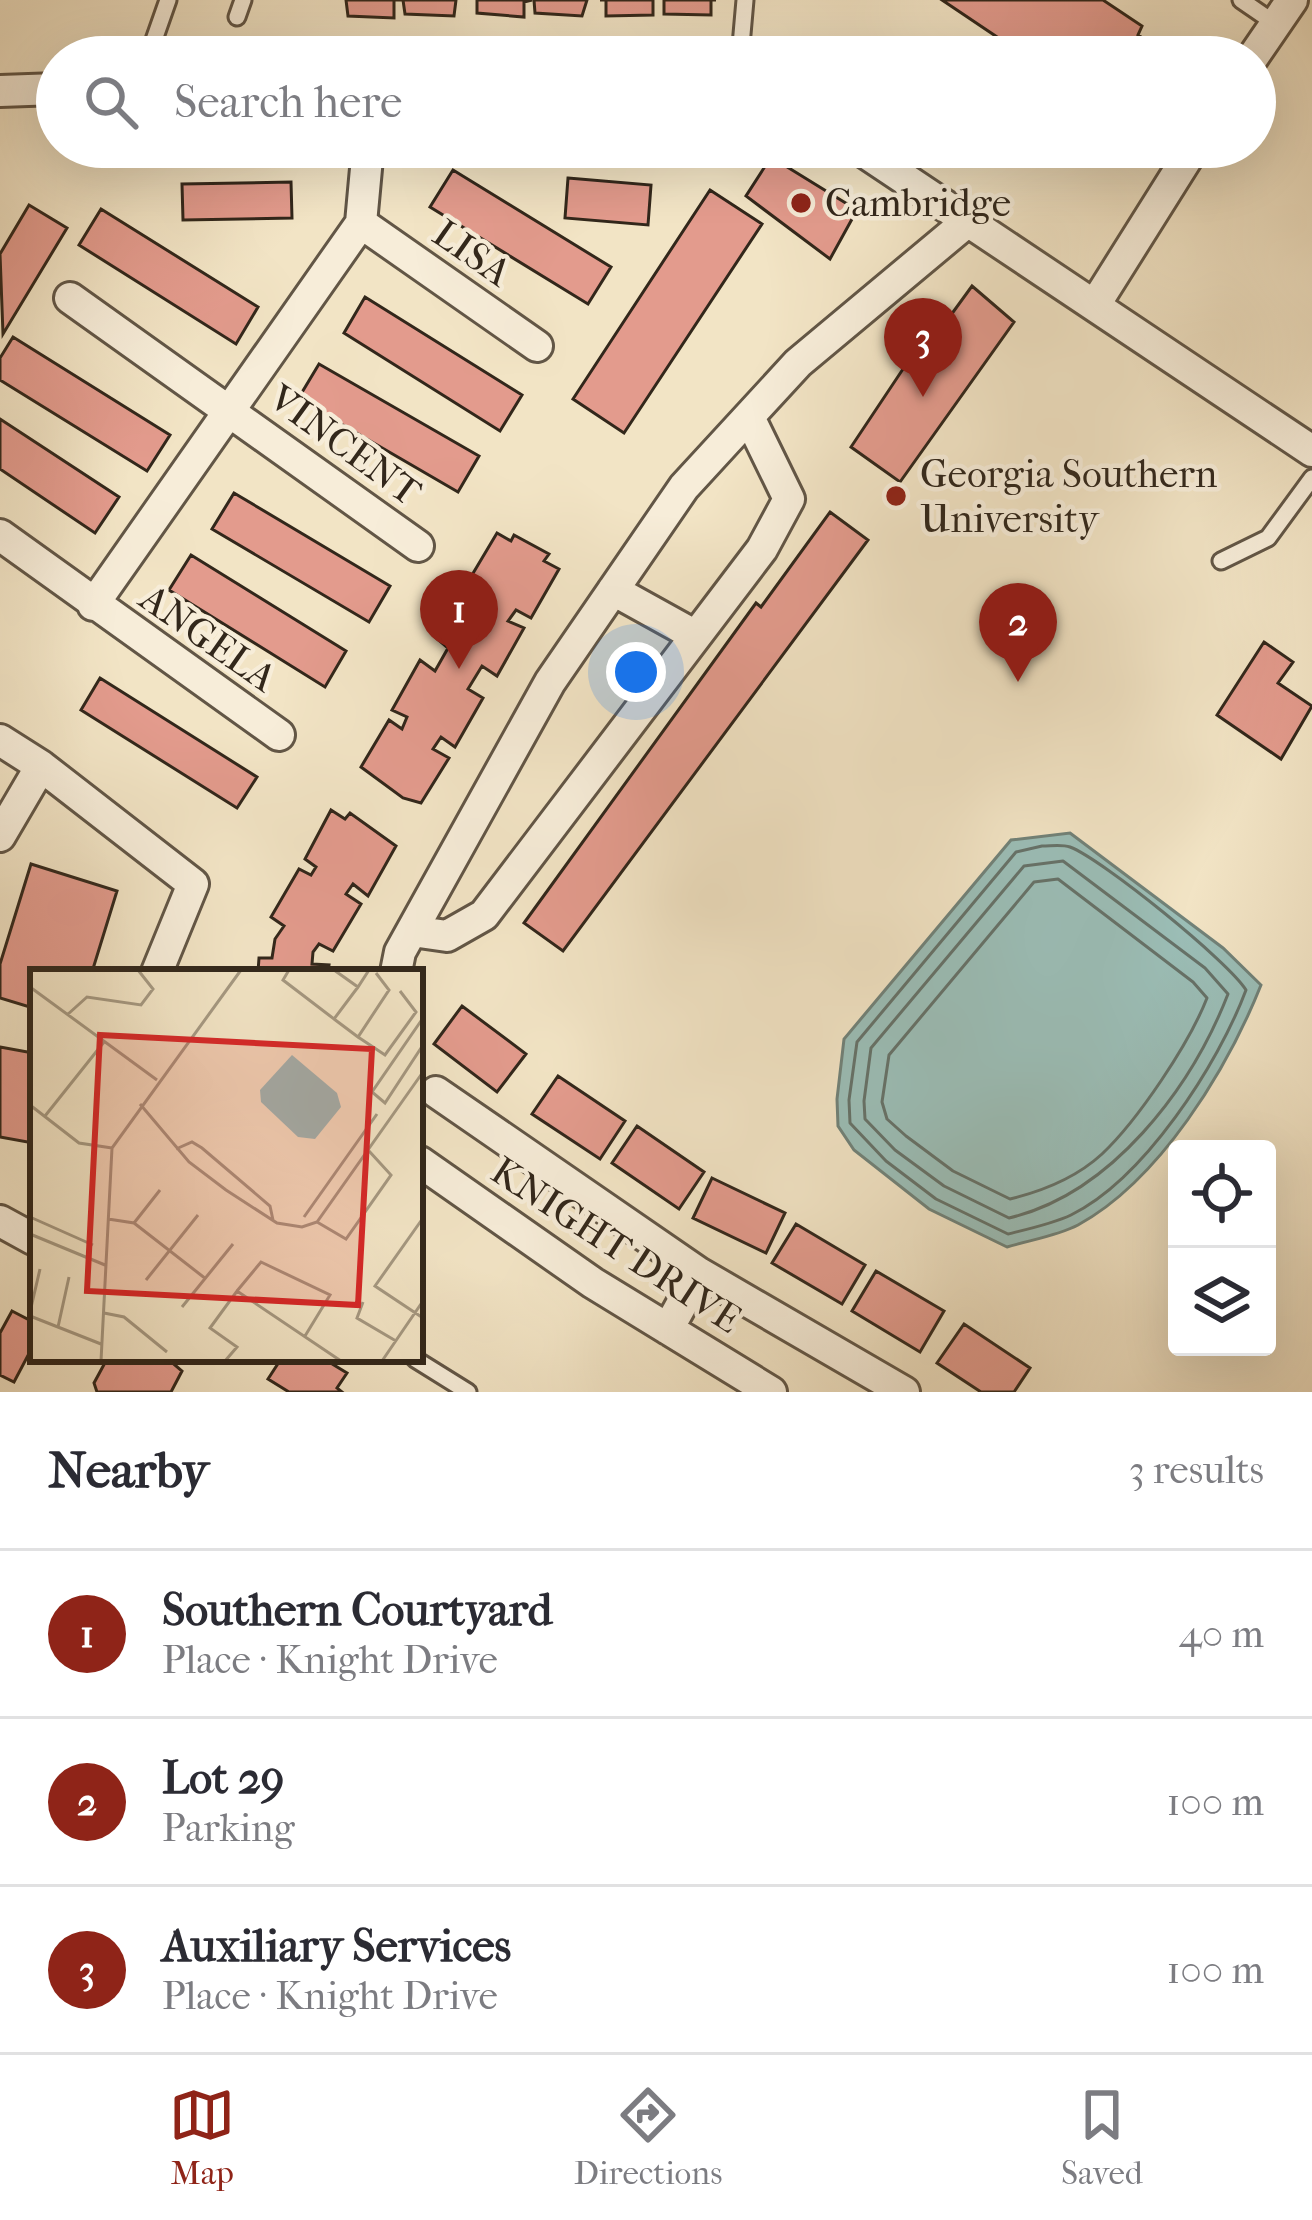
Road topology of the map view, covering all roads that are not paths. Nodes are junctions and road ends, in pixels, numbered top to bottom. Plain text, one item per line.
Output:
1 (168, 0) edge
2 (243, 0) edge
3 (745, 0) edge
4 (1241, 0) edge
5 (1284, 12) edge
6 (237, 17) dead end
7 (155, 36) edge
8 (742, 36) edge
9 (36, 90) edge
10 (0, 91) edge
11 (366, 168) edge
12 (888, 168) edge
13 (1181, 168) edge
14 (968, 221) junction
15 (361, 223) junction
16 (70, 298) dead end
17 (1096, 303) junction
18 (537, 346) dead end
19 (227, 407) junction
20 (749, 417) junction
21 (1312, 451) edge
22 (1312, 478) edge
23 (0, 535) edge
24 (418, 546) dead end
25 (1221, 561) dead end
26 (614, 590) junction
27 (93, 605) junction
28 (696, 636) junction
29 (279, 735) dead end
30 (0, 740) edge
31 (41, 766) junction
32 (0, 836) edge
33 (412, 931) junction
34 (158, 969) edge
35 (397, 969) edge
36 (436, 1092) dead end
37 (423, 1164) edge
38 (0, 1221) edge
39 (30, 1236) edge
40 (699, 1273) junction
41 (668, 1328) junction
42 (420, 1362) edge
43 (888, 1388) edge
44 (468, 1392) edge
45 (771, 1392) edge

1 - 7 lane
2 - 6 lane
3 - 8 lane
4 - 5 lane
9 - 10 street
11 - 15 street
12 - 14 street
13 - 17 street
14 - 17 street
14 - 20 street
15 - 18 street, LISA
15 - 19 street
16 - 19 street, VINCENT
17 - 21 street
19 - 24 street, VINCENT
19 - 27 street
20 - 26 street
20 - 28 street
22 - 25 lane
23 - 27 street, ANGELA
26 - 28 street
26 - 33 street
27 - 29 street, ANGELA
28 - 33 street
30 - 31 street
31 - 32 street
31 - 34 street
33 - 35 street
36 - 40 street
37 - 41 street, KNIGHT DRIVE
38 - 39 street
40 - 41 street
40 - 43 street
41 - 45 street, KNIGHT DRIVE
42 - 44 lane

